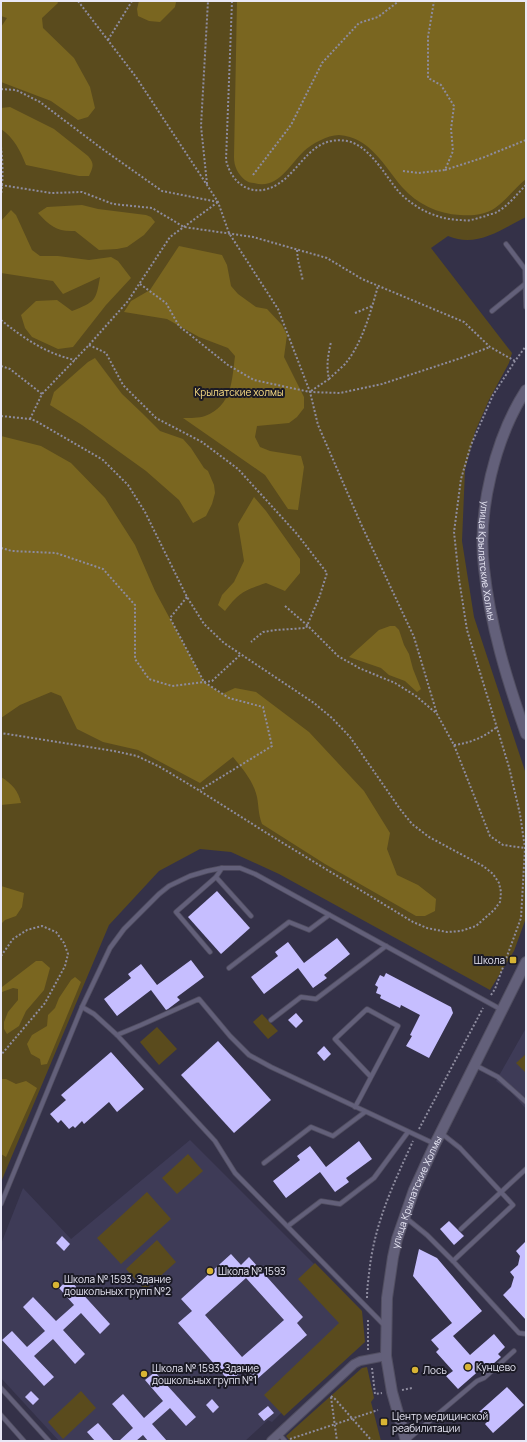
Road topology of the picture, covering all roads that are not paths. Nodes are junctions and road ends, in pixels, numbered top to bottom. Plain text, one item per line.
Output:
1 (506, 244) dead end
2 (525, 284) junction
3 (526, 307) edge
4 (492, 311) dead end
5 (526, 390) edge
6 (525, 729) edge
7 (222, 868) junction
8 (216, 877) junction
9 (329, 915) junction
10 (251, 916) dead end
11 (386, 946) junction
12 (210, 952) dead end
13 (526, 962) edge
14 (229, 968) dead end
15 (82, 1007) junction
16 (503, 1010) junction
17 (271, 1020) dead end
18 (117, 1035) junction
19 (475, 1065) junction
20 (371, 1077) junction
21 (526, 1102) edge
22 (355, 1107) junction
23 (365, 1112) junction
24 (408, 1132) junction
25 (441, 1132) junction
26 (435, 1144) junction
27 (264, 1163) dead end
28 (526, 1169) edge
29 (501, 1192) junction
30 (1, 1204) edge
31 (404, 1216) junction
32 (288, 1226) junction
33 (461, 1229) dead end
34 (453, 1261) junction
35 (386, 1327) junction
36 (526, 1334) edge
37 (514, 1351) dead end
38 (386, 1356) junction
39 (1, 1388) edge
40 (1, 1415) edge
41 (279, 1434) junction
42 (24, 1441) edge
43 (49, 1441) edge
44 (271, 1441) edge
45 (285, 1441) edge
46 (406, 1441) edge

1 - 2 lane
2 - 3 lane
2 - 4 lane
5 - 6 street, улица Крылатские Холмы
7 - 8 lane
7 - 9 lane
7 - 15 lane
8 - 10 lane
8 - 12 lane
9 - 11 lane
9 - 14 lane
11 - 16 lane
11 - 17 lane
13 - 16 street, улица Крылатские Холмы
15 - 18 lane
15 - 30 lane
16 - 19 street, улица Крылатские Холмы
18 - 22 lane
18 - 32 lane
19 - 21 lane
19 - 25 street, улица Крылатские Холмы
20 - 20 lane
20 - 22 lane
22 - 23 lane
23 - 24 lane
23 - 27 lane
24 - 26 lane
24 - 32 lane
25 - 26 street, улица Крылатские Холмы
25 - 29 lane
26 - 31 street, улица Крылатские Холмы
28 - 29 lane
29 - 33 lane
29 - 34 lane
31 - 34 lane
31 - 35 street, улица Крылатские Холмы
32 - 35 lane
34 - 36 lane
35 - 38 street, улица Крылатские Холмы
37 - 46 lane
38 - 41 street
38 - 46 street, улица Крылатские Холмы
39 - 43 lane
40 - 42 lane
41 - 44 street
41 - 45 lane

